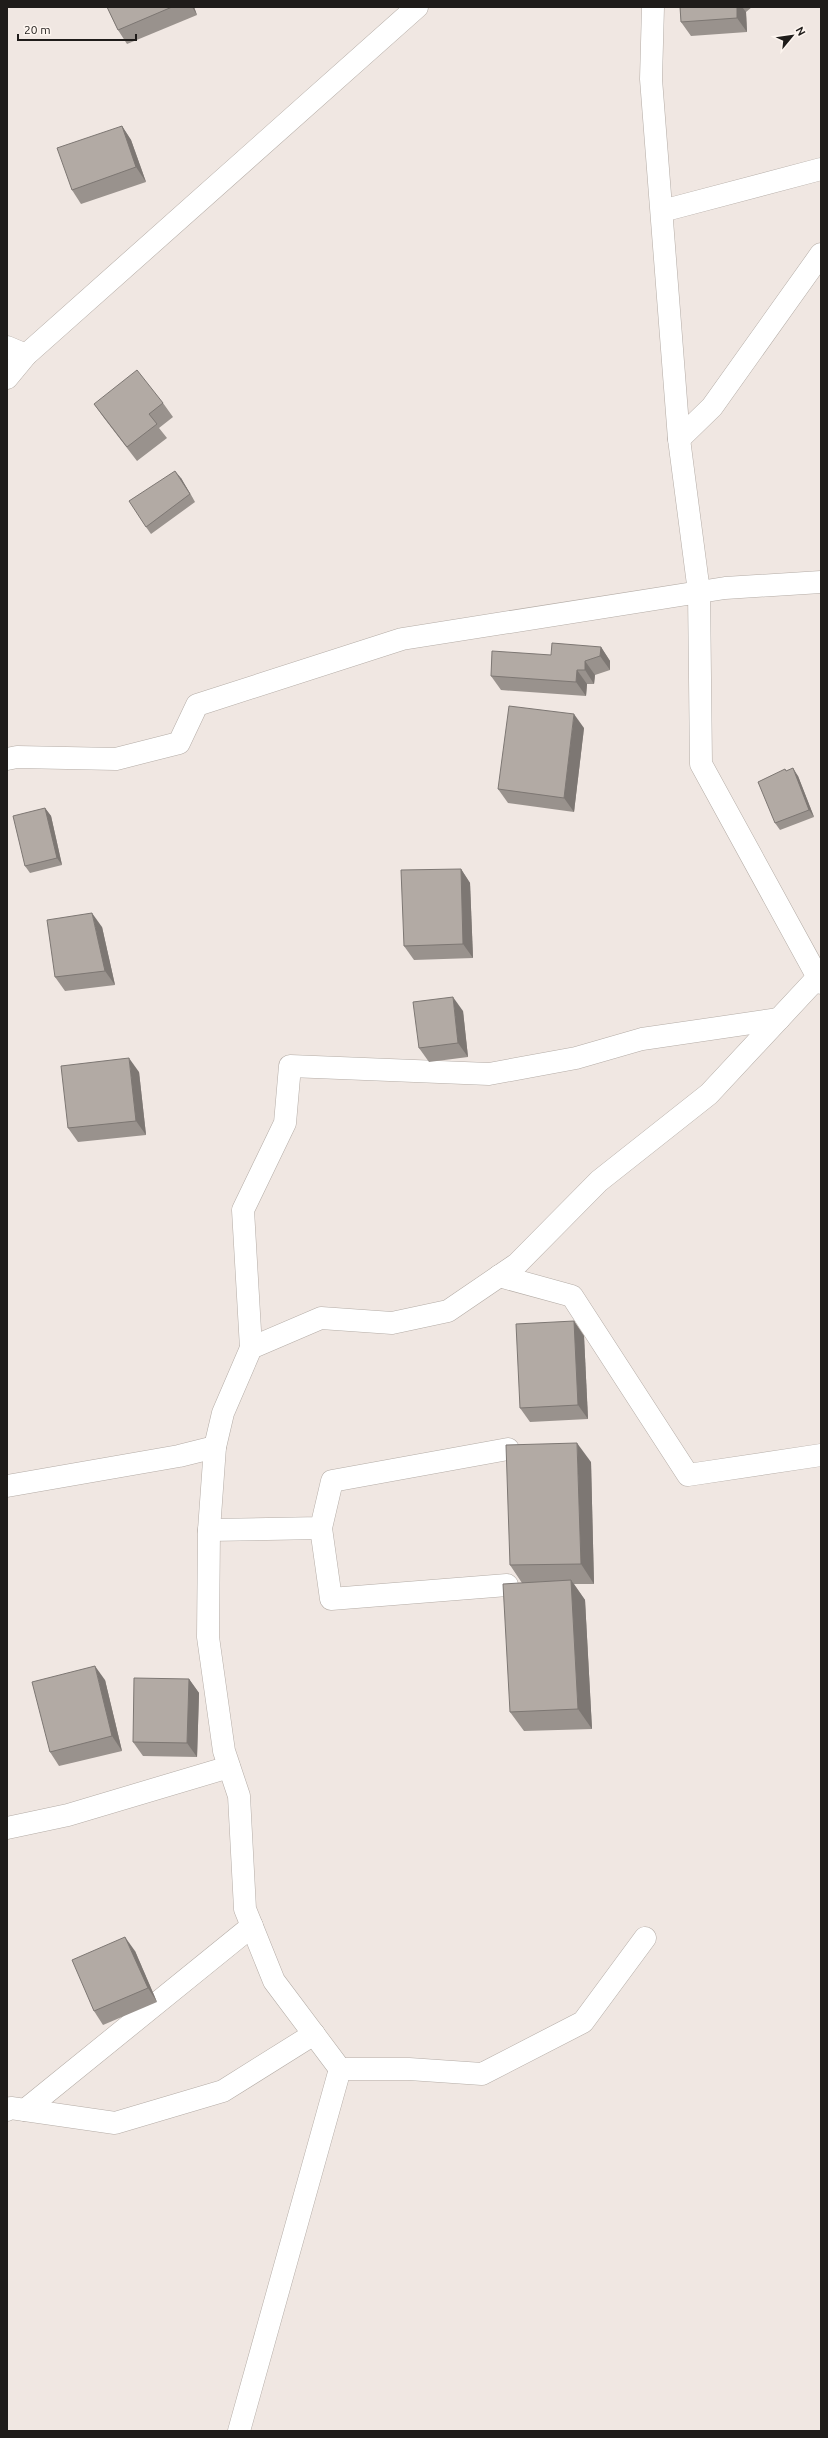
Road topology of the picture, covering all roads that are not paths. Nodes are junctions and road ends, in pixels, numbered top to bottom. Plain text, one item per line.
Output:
1 (417, 7) edge
2 (653, 7) edge
3 (821, 169) edge
4 (662, 211) junction
5 (821, 254) edge
6 (16, 351) edge
7 (7, 378) edge
8 (679, 440) junction
9 (821, 582) edge
10 (699, 592) junction
11 (7, 759) edge
12 (819, 980) edge
13 (779, 1019) junction
14 (500, 1276) junction
15 (251, 1348) junction
16 (215, 1448) junction
17 (508, 1449) edge
18 (821, 1455) edge
19 (7, 1486) edge
20 (322, 1528) junction
21 (209, 1530) junction
22 (507, 1585) edge
23 (229, 1767) junction
24 (7, 1828) edge
25 (252, 1926) junction
26 (645, 1938) dead end
27 (314, 2034) junction
28 (340, 2069) junction
29 (16, 2110) edge
30 (239, 2431) edge

1 - 6 street
2 - 4 street
3 - 4 street
4 - 8 street
5 - 8 street
6 - 7 street
8 - 10 street
9 - 10 street
10 - 11 street
10 - 12 street
12 - 13 street
13 - 14 street
13 - 15 street
14 - 15 street
14 - 18 street
15 - 16 street
16 - 19 street
16 - 21 street
17 - 20 street
20 - 21 street
20 - 22 street
21 - 23 street
23 - 24 street
23 - 25 street
25 - 27 street
25 - 29 street
26 - 28 street
27 - 28 street
27 - 29 street
28 - 30 street

